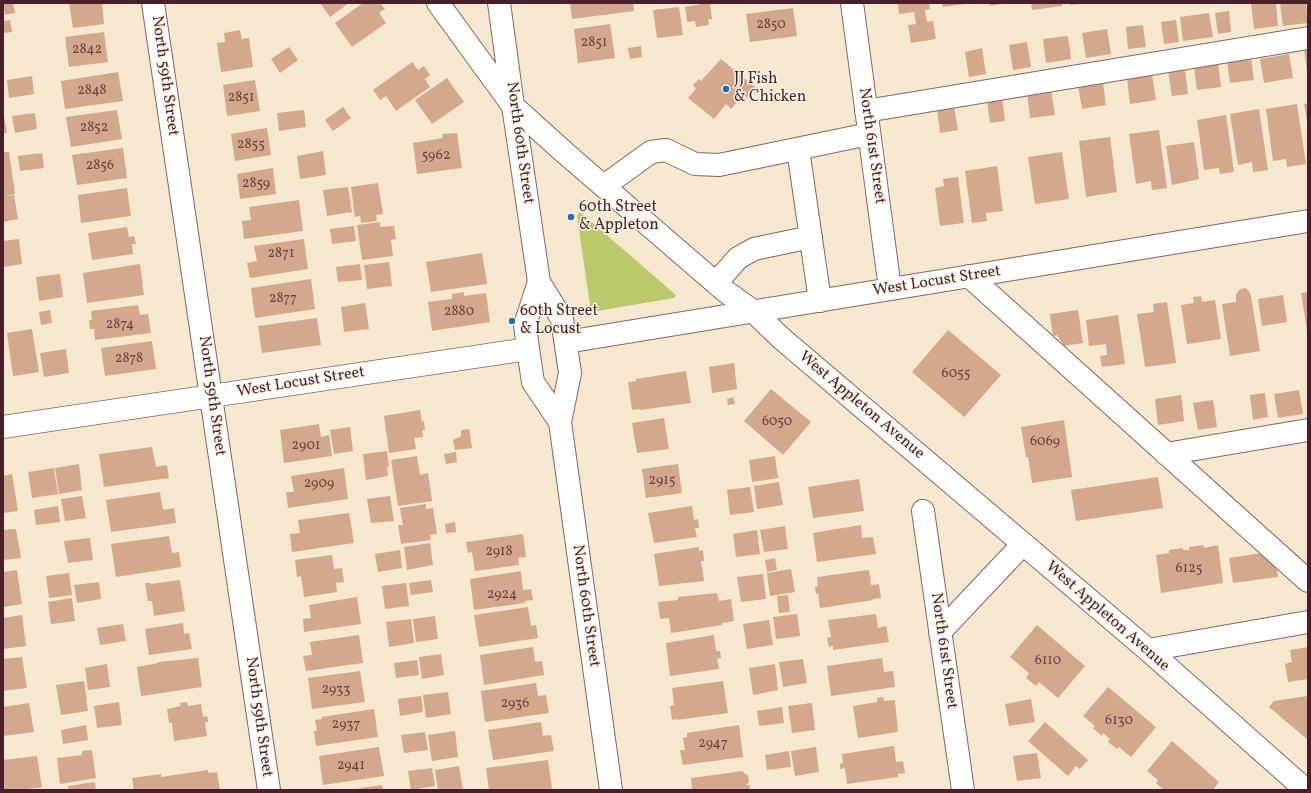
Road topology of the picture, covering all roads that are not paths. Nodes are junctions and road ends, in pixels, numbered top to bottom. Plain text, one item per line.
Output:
1 (153, 3) edge
2 (438, 3) edge
3 (499, 3) edge
4 (852, 3) edge
5 (1308, 38) edge
6 (513, 106) junction
7 (866, 111) junction
8 (869, 134) junction
9 (798, 148) junction
10 (604, 186) junction
11 (1308, 221) edge
12 (811, 237) junction
13 (969, 276) junction
14 (539, 282) junction
15 (716, 282) junction
16 (890, 289) junction
17 (820, 301) junction
18 (754, 311) junction
19 (566, 342) junction
20 (528, 349) junction
21 (210, 396) junction
22 (560, 422) junction
23 (3, 427) edge
24 (1308, 430) edge
25 (1166, 454) junction
26 (922, 511) dead end
27 (1023, 544) junction
28 (1308, 581) edge
29 (1308, 622) edge
30 (940, 632) junction
31 (1148, 650) junction
32 (269, 790) edge
33 (611, 790) edge
34 (962, 790) edge
35 (1306, 790) edge

1 - 21 street, North 59th Street
2 - 6 street, West Appleton Avenue
3 - 6 street, North 60th Street
4 - 7 street, North 61st Street
5 - 7 street
6 - 10 street, West Appleton Avenue
6 - 14 street, North 60th Street
7 - 8 street, North 61st Street
8 - 9 street
8 - 16 street, North 61st Street
9 - 10 street
9 - 12 street
10 - 15 street, West Appleton Avenue
11 - 13 street, West Locust Street
12 - 15 street
12 - 17 street
13 - 16 street, West Locust Street
13 - 25 street
14 - 19 street, North 60th Street
14 - 20 street, North 60th Street
15 - 18 street, West Appleton Avenue
16 - 17 street, West Locust Street
17 - 18 street, West Locust Street
18 - 19 street, West Locust Street
18 - 27 street, West Appleton Avenue
19 - 22 street, North 60th Street
20 - 21 street, West Locust Street
20 - 22 street, North 60th Street
21 - 23 street, West Locust Street
21 - 32 street, North 59th Street
22 - 33 street, North 60th Street
24 - 25 street
25 - 28 street
26 - 30 street, North 61st Street
27 - 30 street
27 - 31 street, West Appleton Avenue
29 - 31 street
30 - 34 street, North 61st Street
31 - 35 street, West Appleton Avenue

